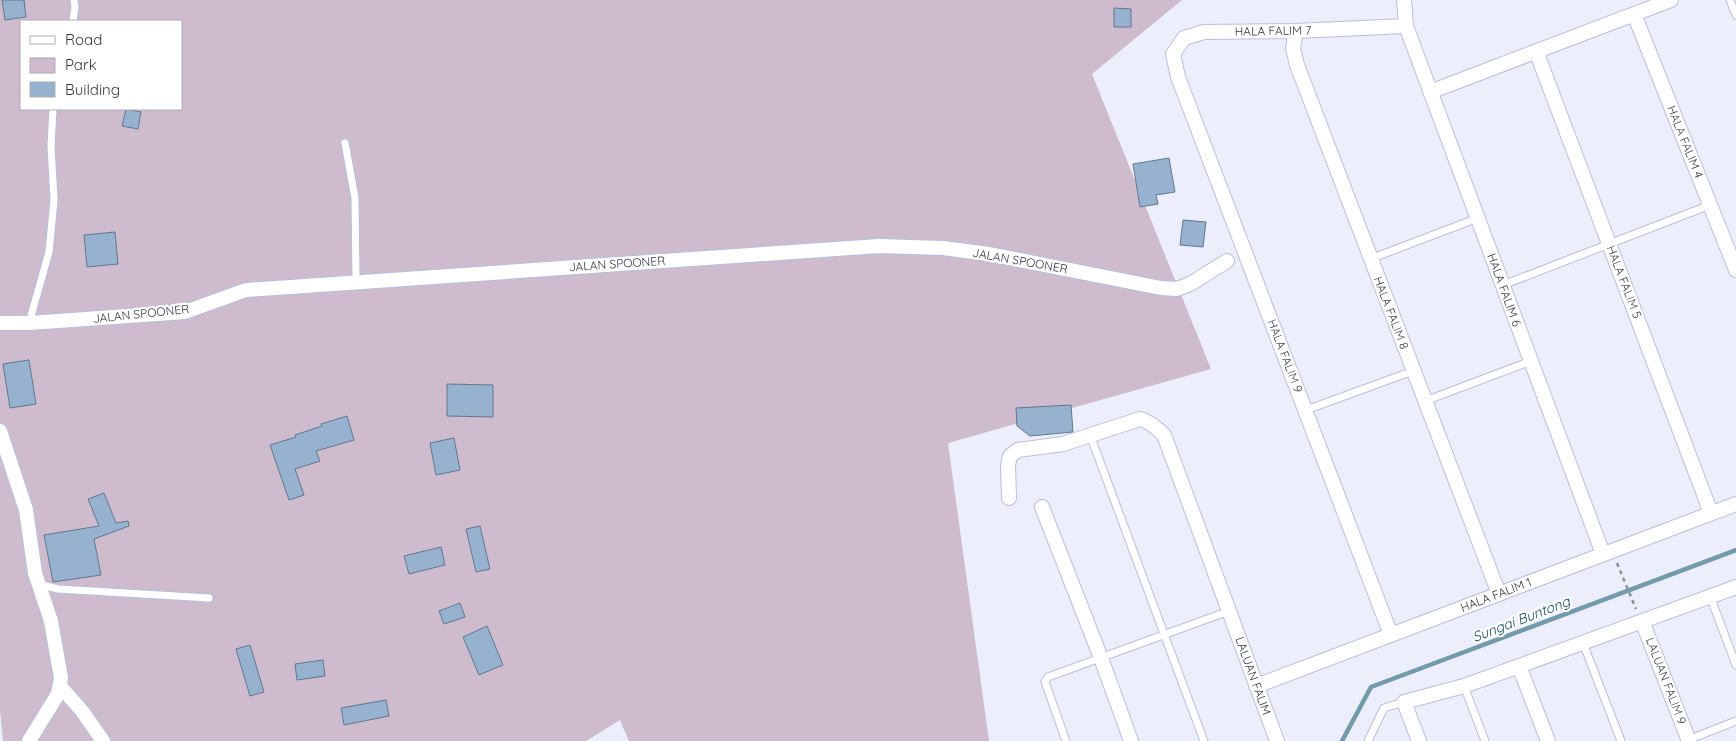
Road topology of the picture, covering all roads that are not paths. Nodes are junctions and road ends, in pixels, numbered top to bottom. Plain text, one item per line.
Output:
1 (74, 0) edge
2 (1404, 0) edge
3 (1671, 0) edge
4 (1730, 0) edge
5 (1634, 14) junction
6 (1736, 15) edge
7 (73, 20) edge
8 (1406, 26) junction
9 (1296, 31) junction
10 (1536, 51) junction
11 (1178, 77) joint
12 (1430, 92) junction
13 (53, 110) edge
14 (345, 144) dead end
15 (1710, 205) junction
16 (1478, 218) junction
17 (1609, 244) junction
18 (1370, 259) junction
19 (1226, 261) dead end
20 (1736, 270) edge
21 (356, 282) junction
22 (1502, 285) junction
23 (0, 323) edge
24 (29, 323) junction
25 (1531, 361) junction
26 (1413, 371) junction
27 (1425, 401) junction
28 (1306, 410) junction
29 (0, 431) edge
30 (1090, 435) junction
31 (1009, 498) dead end
32 (1736, 504) edge
33 (1042, 507) dead end
34 (1711, 514) junction
35 (1603, 554) junction
36 (38, 584) junction
37 (1736, 587) edge
38 (1499, 594) junction
39 (1710, 596) junction
40 (208, 598) dead end
41 (1229, 611) junction
42 (1642, 621) junction
43 (1164, 635) junction
44 (1391, 635) junction
45 (1583, 642) junction
46 (1101, 658) junction
47 (1736, 665) edge
48 (1519, 666) junction
49 (60, 686) junction
50 (1256, 686) junction
51 (1464, 686) junction
52 (1404, 702) junction
53 (1736, 721) edge
54 (1417, 735) edge
55 (1689, 740) edge
56 (29, 741) edge
57 (103, 741) edge
58 (1066, 741) edge
59 (1131, 741) edge
60 (1204, 741) edge
61 (1277, 741) edge
62 (1368, 741) edge
63 (1485, 741) edge
64 (1548, 741) edge
65 (1621, 741) edge

1 - 7 lane
2 - 8 street, HALA FALIM 6
3 - 5 street
4 - 6 lane
5 - 10 street
5 - 15 street, HALA FALIM 4
8 - 9 street, HALA FALIM 7
8 - 12 street, HALA FALIM 6
9 - 11 street, HALA FALIM 7
9 - 18 street, HALA FALIM 8
10 - 12 street
10 - 17 street, HALA FALIM 5
11 - 28 street, HALA FALIM 9
12 - 16 street, HALA FALIM 6
13 - 24 lane
14 - 21 lane
15 - 17 lane
15 - 20 street, HALA FALIM 4
16 - 18 lane
16 - 22 street, HALA FALIM 6
17 - 22 lane
17 - 34 street, HALA FALIM 5
18 - 26 street, HALA FALIM 8
19 - 21 street, JALAN SPOONER
21 - 24 street, JALAN SPOONER
22 - 25 street, HALA FALIM 6
23 - 24 street, JALAN SPOONER
25 - 27 lane
25 - 35 street, HALA FALIM 6
26 - 27 street, HALA FALIM 8
26 - 28 lane
27 - 38 street, HALA FALIM 8
28 - 44 street, HALA FALIM 9
29 - 36 street
30 - 31 street
30 - 41 street, LALUAN FALIM
30 - 43 lane
32 - 34 street, HALA FALIM 1
33 - 46 street
34 - 35 street, HALA FALIM 1
35 - 38 street, HALA FALIM 1
36 - 40 lane
36 - 49 street
37 - 39 street
38 - 44 street, HALA FALIM 1
39 - 42 street
39 - 47 lane
41 - 43 lane
41 - 50 street, LALUAN FALIM
42 - 45 street
42 - 55 street, LALUAN FALIM 9
43 - 46 lane
43 - 60 lane
44 - 50 street, HALA FALIM 1
45 - 48 street
45 - 65 lane
46 - 58 lane
46 - 59 street
48 - 51 street
48 - 64 street
49 - 56 street
49 - 57 street
50 - 61 street, LALUAN FALIM
51 - 52 street
51 - 63 lane
52 - 54 street
52 - 62 lane
53 - 55 lane

